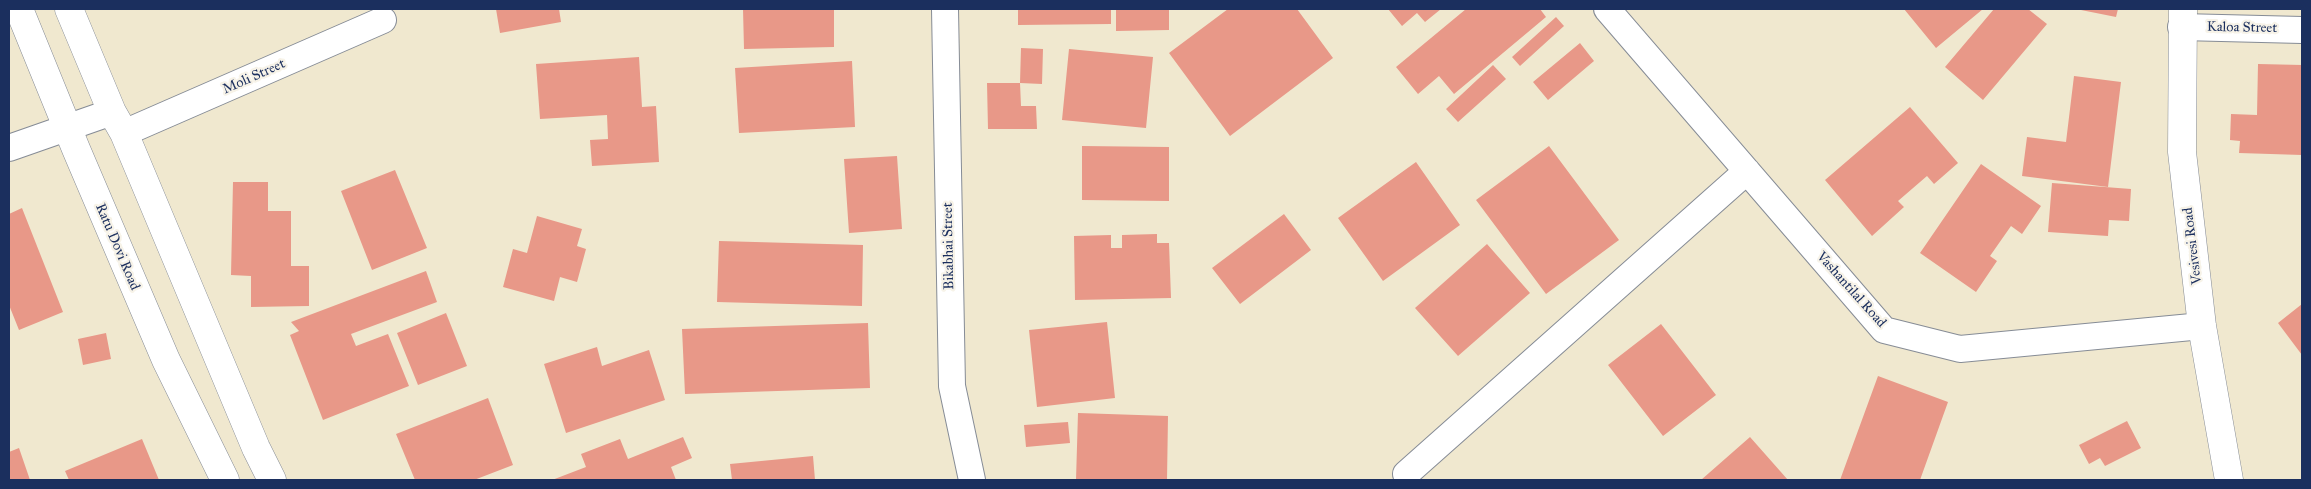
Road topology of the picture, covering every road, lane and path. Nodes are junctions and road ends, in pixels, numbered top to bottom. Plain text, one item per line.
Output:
1 (19, 9) edge
2 (69, 9) edge
3 (945, 9) edge
4 (1607, 9) edge
5 (2182, 18) edge
6 (384, 20) dead end
7 (2302, 30) edge
8 (118, 123) junction
9 (68, 126) junction
10 (9, 148) edge
11 (1746, 171) junction
12 (2202, 326) junction
13 (1406, 474) dead end
14 (225, 480) edge
15 (272, 480) edge
16 (972, 480) edge
17 (2229, 480) edge

1 - 9 main road, Ratu Dovi Road
2 - 8 main road
3 - 16 street, Bikabhai Street
4 - 11 street, Vashantilal Road
5 - 7 street, Kaloa Street
5 - 12 main road, Vesivesi Road
6 - 8 street, Moli Street
8 - 9 street, Moli Street
8 - 15 main road
9 - 10 street, Moli Street
9 - 14 main road, Ratu Dovi Road
11 - 12 street, Vashantilal Road
11 - 13 street
12 - 17 main road, Vesivesi Road

